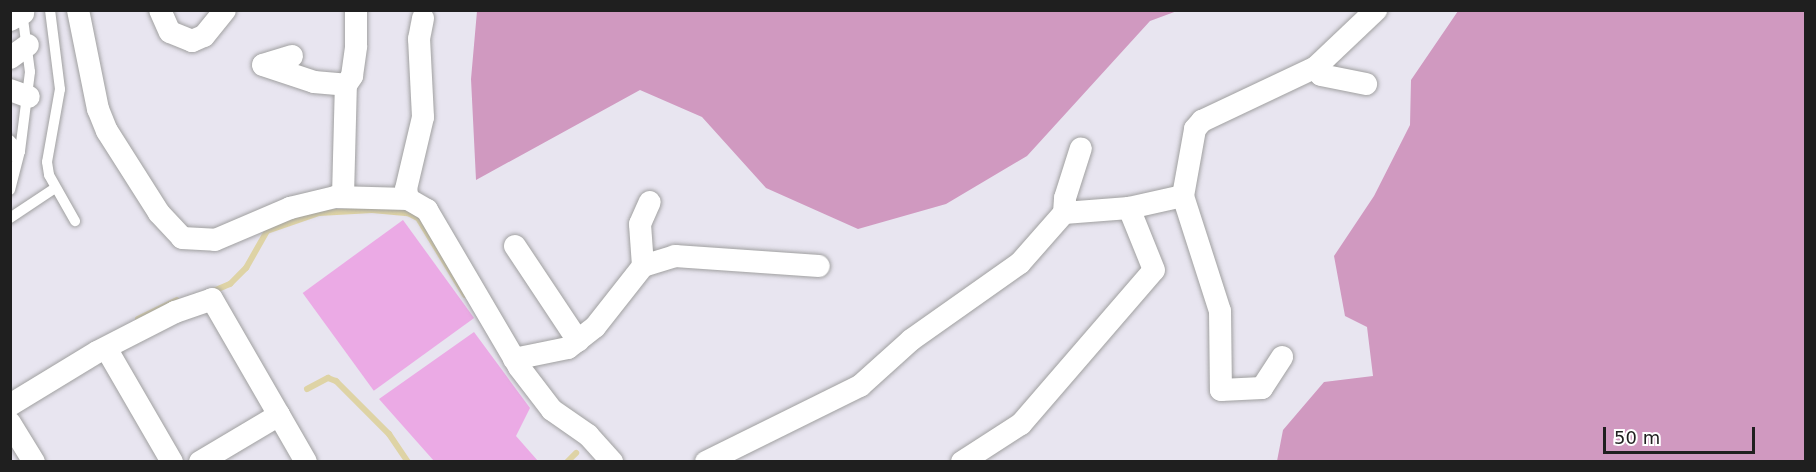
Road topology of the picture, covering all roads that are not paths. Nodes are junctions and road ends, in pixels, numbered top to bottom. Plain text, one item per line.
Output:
1 (50, 10) edge
2 (78, 10) edge
3 (92, 10) edge
4 (160, 10) edge
5 (225, 10) edge
6 (356, 10) edge
7 (1376, 10) edge
8 (423, 18) dead end
9 (18, 28) edge
10 (292, 56) dead end
11 (1316, 67) junction
12 (1366, 84) dead end
13 (93, 85) junction
14 (346, 85) junction
15 (20, 93) edge
16 (10, 140) edge
17 (1081, 148) dead end
18 (15, 154) edge
19 (55, 188) junction
20 (10, 190) edge
21 (343, 196) junction
22 (1183, 196) junction
23 (408, 199) junction
24 (650, 202) dead end
25 (1129, 208) junction
26 (1064, 213) junction
27 (10, 218) edge
28 (75, 221) dead end
29 (515, 246) dead end
30 (643, 266) junction
31 (819, 266) dead end
32 (578, 341) junction
33 (106, 348) junction
34 (1282, 357) dead end
35 (514, 359) junction
36 (10, 405) edge
37 (279, 415) junction
38 (10, 423) edge
39 (23, 453) edge
40 (172, 462) edge
41 (200, 462) edge
42 (306, 462) edge
43 (612, 462) edge
44 (706, 462) edge
45 (962, 462) edge

1 - 19 lane
2 - 13 street
3 - 13 street
4 - 5 street
6 - 14 street
7 - 11 street
8 - 23 street
9 - 15 lane
10 - 14 street
11 - 12 street
11 - 22 street
13 - 21 street
14 - 21 street
15 - 18 lane
16 - 18 lane
17 - 26 street
18 - 20 lane
19 - 27 lane
19 - 28 lane
21 - 23 street
22 - 25 street
22 - 34 street
23 - 35 street
24 - 30 street
25 - 26 street
25 - 45 street
26 - 44 street
29 - 32 street
30 - 31 street
30 - 32 street
32 - 35 street
33 - 36 street
33 - 37 street
33 - 40 street
35 - 43 street
37 - 41 street
37 - 42 street
38 - 39 street

